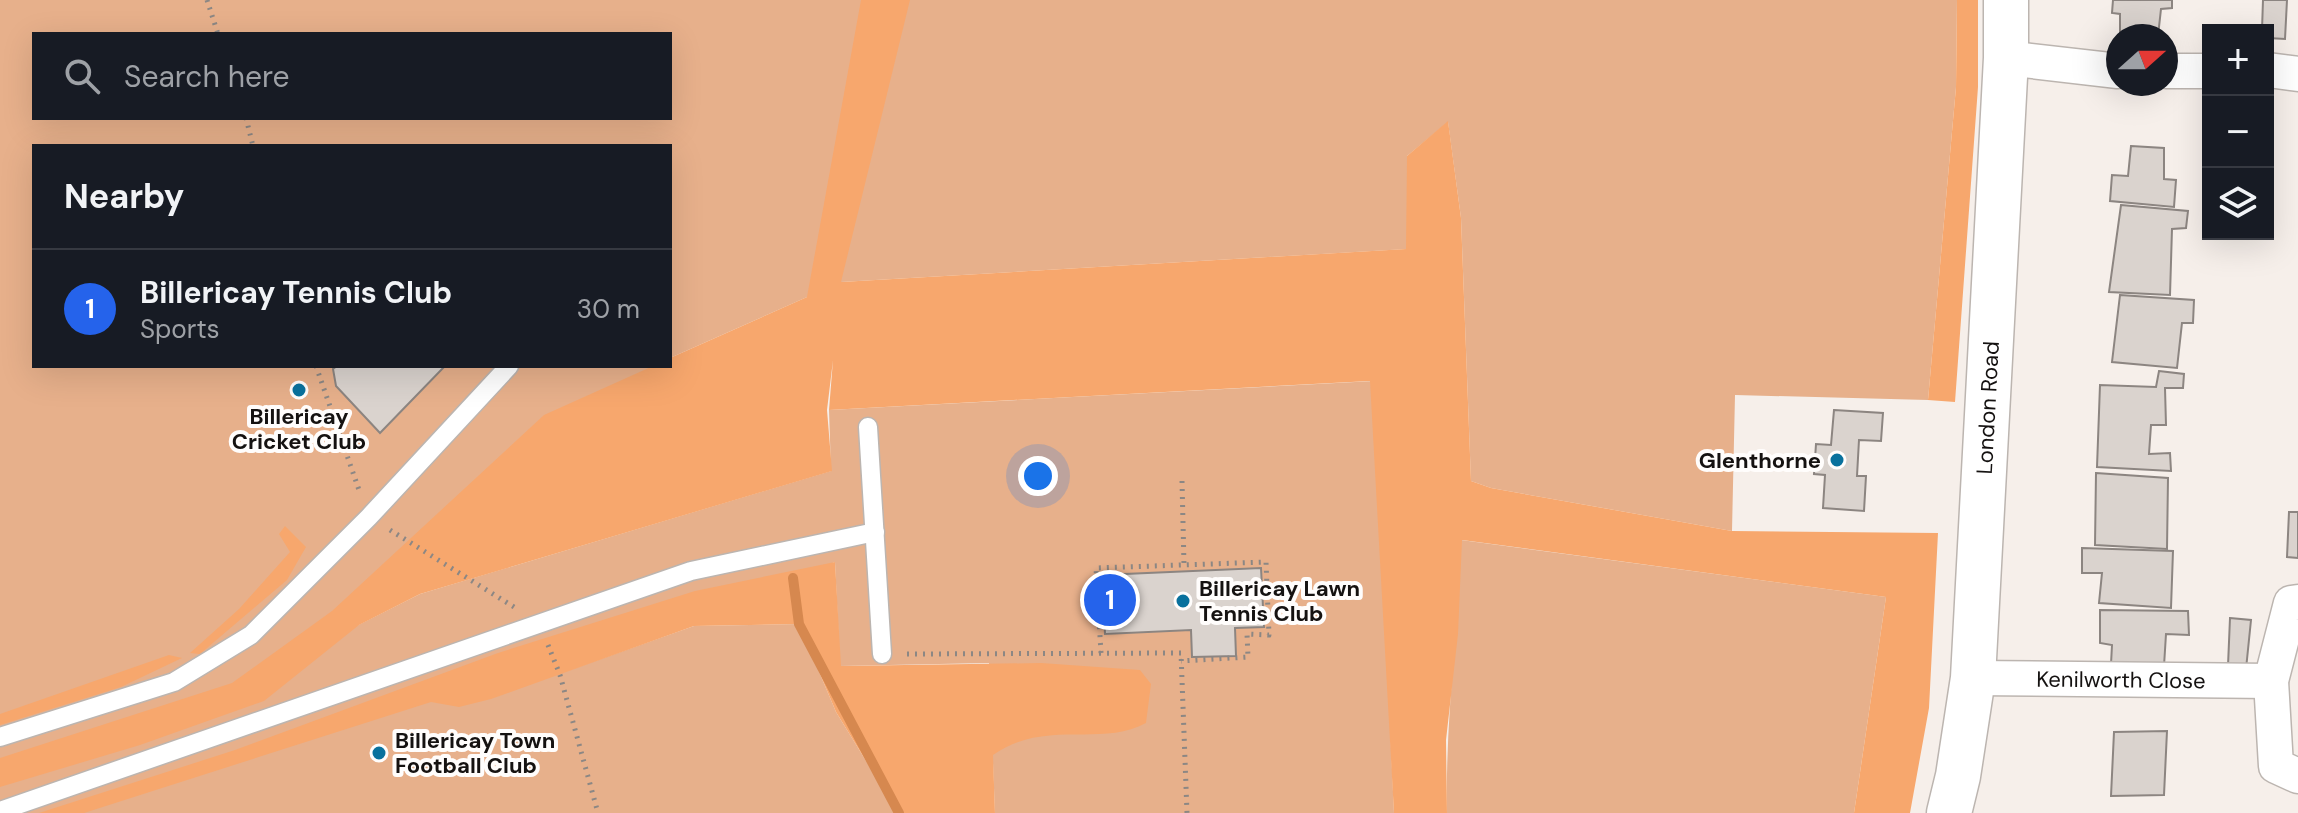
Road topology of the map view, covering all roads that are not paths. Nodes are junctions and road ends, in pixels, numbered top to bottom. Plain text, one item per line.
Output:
1 (2006, 0) edge
2 (2006, 58) junction
3 (2106, 70) edge
4 (2178, 71) edge
5 (2202, 71) edge
6 (2274, 71) edge
7 (2298, 74) edge
8 (507, 368) edge
9 (868, 427) dead end
10 (875, 532) junction
11 (2298, 602) edge
12 (882, 654) road end
13 (1973, 678) junction
14 (2271, 681) junction
15 (0, 737) edge
16 (2298, 776) edge
17 (0, 811) edge
18 (1949, 813) edge

1 - 2 main road, London Road
2 - 3 street
2 - 13 main road, London Road
4 - 5 street
6 - 7 street
8 - 15 lane
9 - 10 lane
10 - 12 lane
10 - 17 lane
11 - 14 street
13 - 14 street, Kenilworth Close
13 - 18 main road, London Road
14 - 16 street

